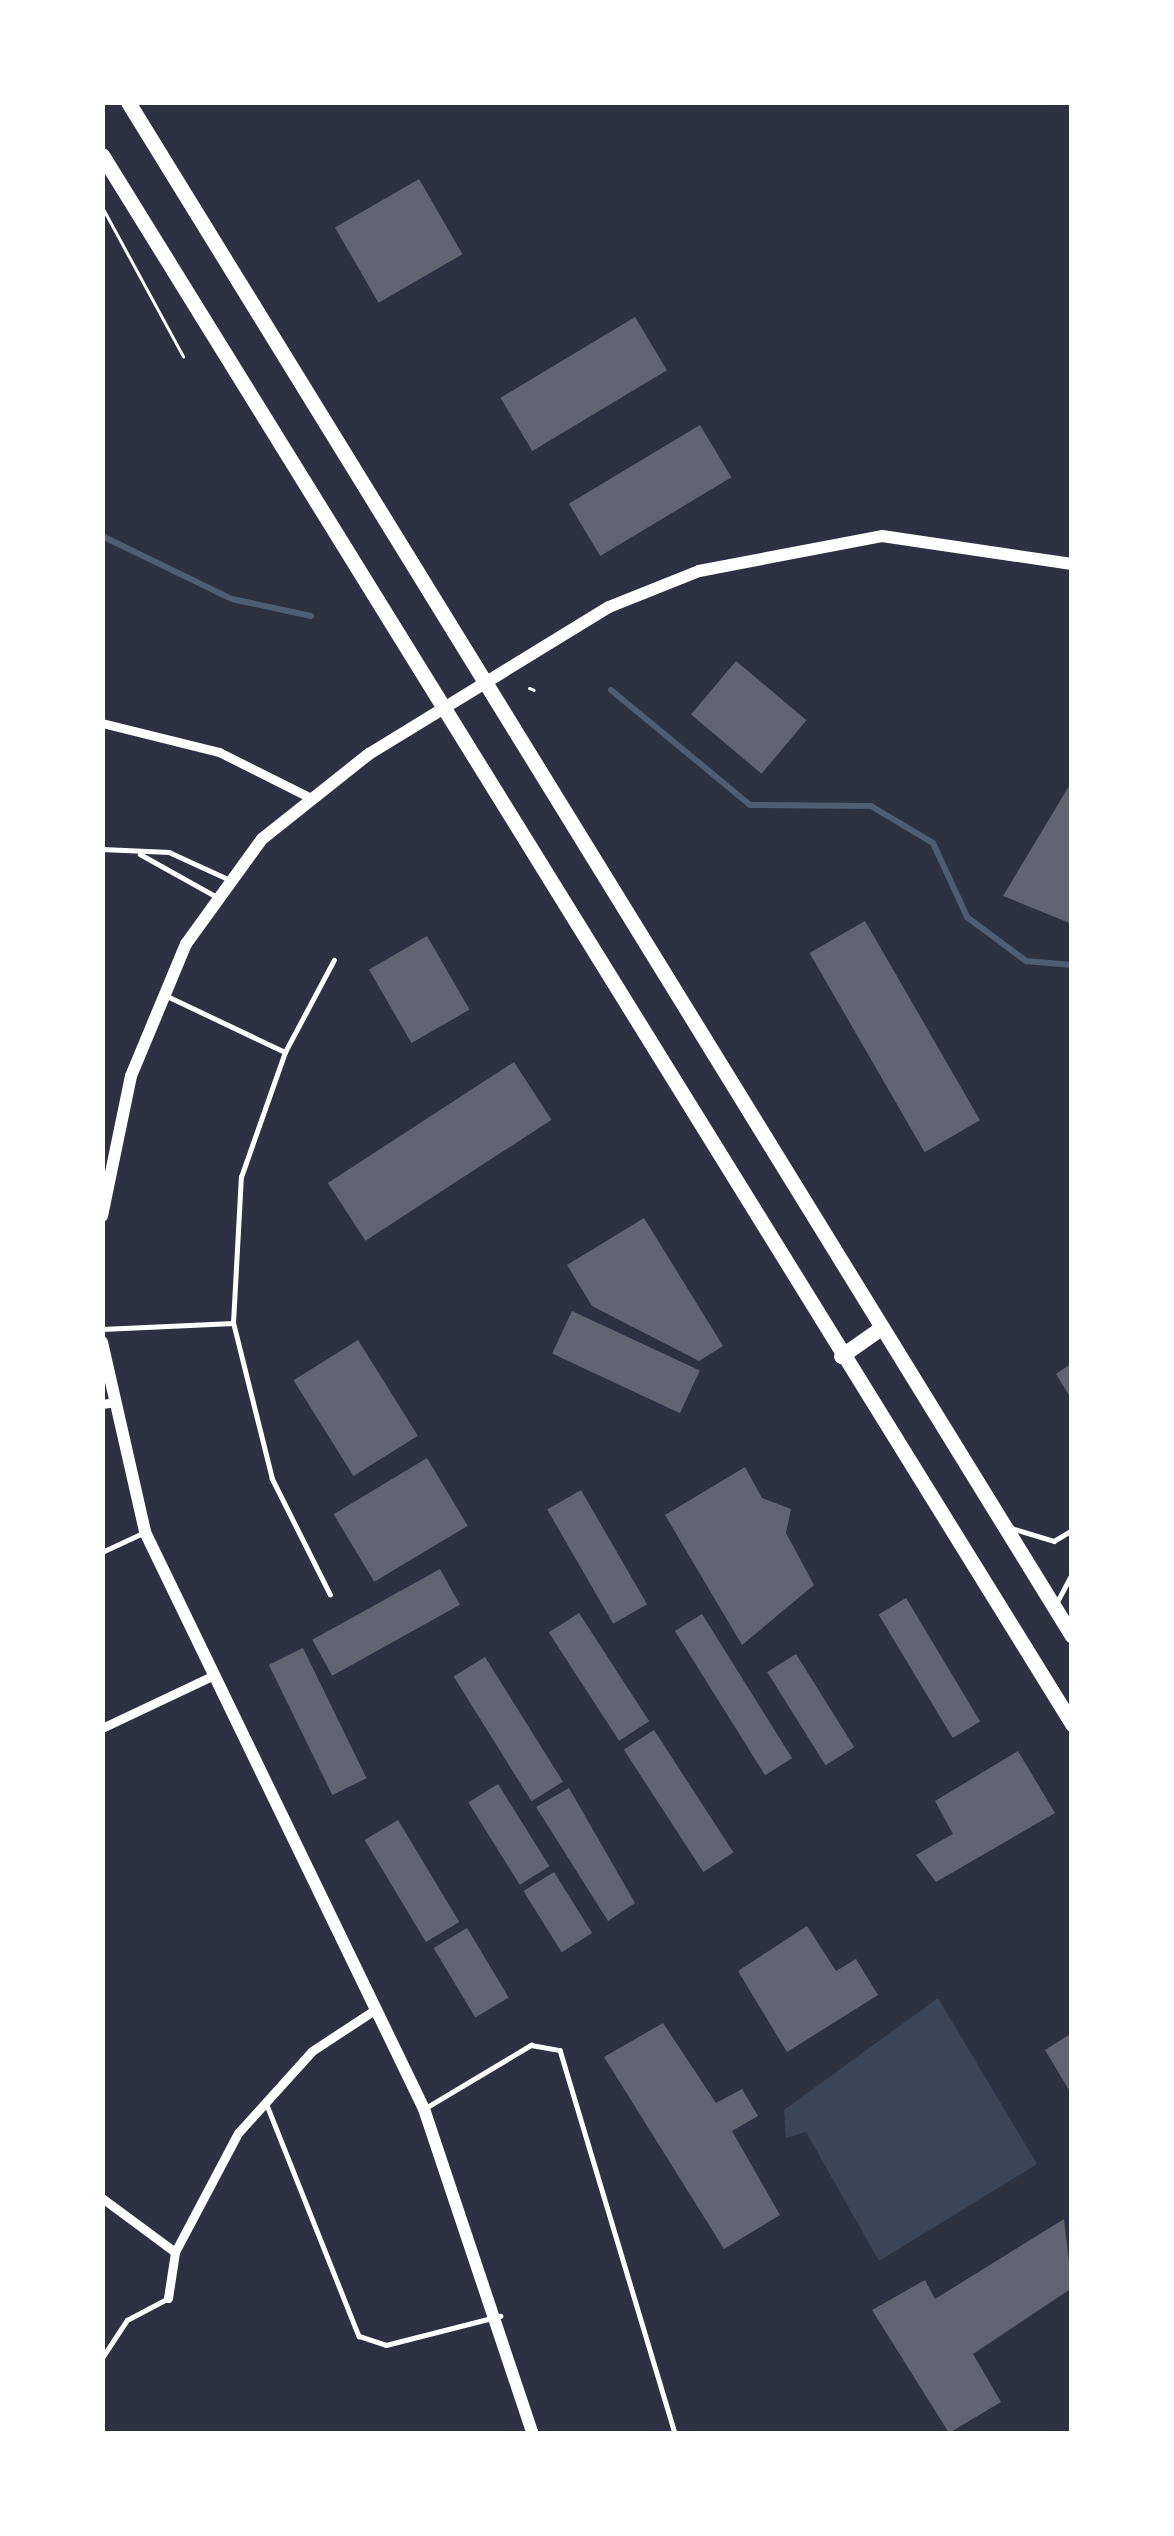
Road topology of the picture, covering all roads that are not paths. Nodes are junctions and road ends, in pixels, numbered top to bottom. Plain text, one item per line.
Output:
1 (128, 102) edge
2 (102, 155) edge
3 (1072, 564) edge
4 (482, 683) junction
5 (439, 709) junction
6 (102, 723) edge
7 (310, 798) junction
8 (102, 848) edge
9 (140, 854) junction
10 (228, 879) junction
11 (215, 896) junction
12 (334, 960) dead end
13 (162, 993) junction
14 (285, 1052) junction
15 (102, 1216) edge
16 (233, 1323) junction
17 (881, 1328) junction
18 (102, 1329) edge
19 (102, 1342) edge
20 (841, 1356) junction
21 (106, 1404) edge
22 (1004, 1526) junction
23 (1072, 1530) edge
24 (145, 1532) junction
25 (102, 1552) edge
26 (1072, 1574) edge
27 (329, 1595) dead end
28 (1054, 1608) junction
29 (1072, 1636) edge
30 (214, 1675) junction
31 (1072, 1724) edge
32 (102, 1728) edge
33 (376, 2009) junction
34 (264, 2098) junction
35 (424, 2109) junction
36 (102, 2198) edge
37 (176, 2252) junction
38 (168, 2298) joint
39 (500, 2316) junction
40 (102, 2357) edge
41 (533, 2434) edge
42 (675, 2434) edge

1 - 4 main road
2 - 5 main road
3 - 4 street
4 - 5 street
4 - 17 main road
5 - 7 street
5 - 20 main road
6 - 7 street
7 - 10 street
8 - 9 lane
9 - 10 lane
9 - 11 lane
10 - 11 street
11 - 13 street
12 - 14 lane
13 - 14 lane
13 - 15 street
14 - 16 lane
16 - 18 lane
16 - 27 lane
17 - 20 main road
17 - 22 main road
19 - 21 street
20 - 31 main road
21 - 24 street
22 - 23 lane
22 - 28 main road
24 - 25 lane
24 - 30 street
26 - 28 lane
28 - 29 main road
30 - 32 street
30 - 33 street
33 - 34 street
33 - 35 street
34 - 37 street
34 - 39 lane
35 - 39 street
35 - 42 lane
36 - 37 street
37 - 38 street
38 - 40 lane
39 - 41 street

